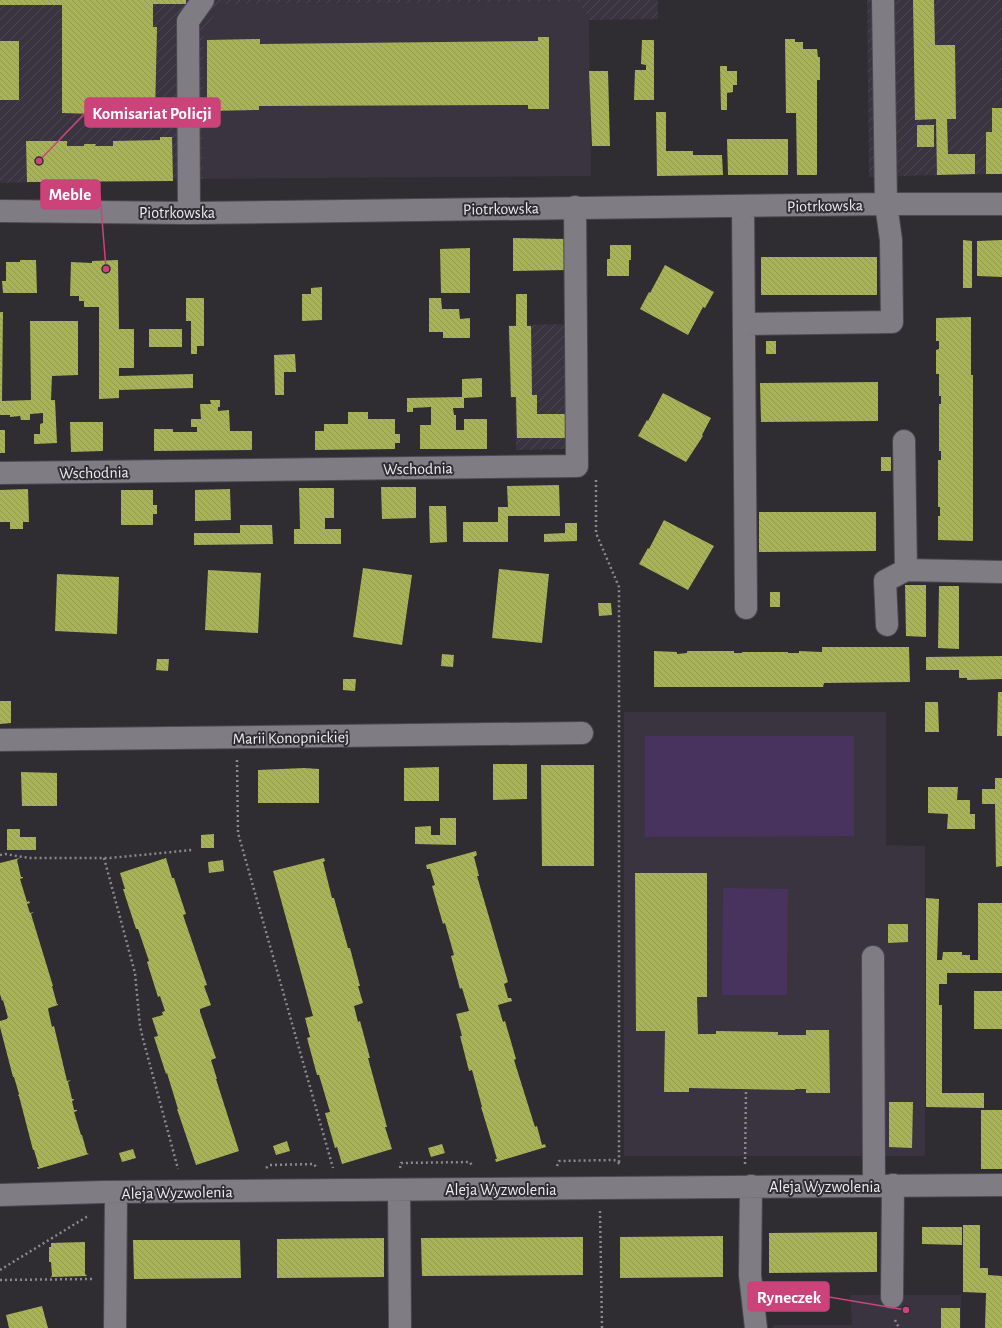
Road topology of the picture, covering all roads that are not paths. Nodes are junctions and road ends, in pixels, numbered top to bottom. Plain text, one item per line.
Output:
1 (203, 0) edge
2 (883, 0) edge
3 (886, 204) junction
4 (1002, 204) edge
5 (743, 206) junction
6 (575, 208) junction
7 (0, 211) edge
8 (189, 212) junction
9 (744, 324) junction
10 (904, 441) dead end
11 (0, 473) edge
12 (906, 570) junction
13 (1002, 572) edge
14 (746, 608) dead end
15 (887, 625) dead end
16 (582, 733) dead end
17 (0, 740) edge
18 (873, 957) dead end
19 (1002, 1184) edge
20 (751, 1186) junction
21 (883, 1186) junction
22 (399, 1190) junction
23 (116, 1192) junction
24 (0, 1195) edge
25 (892, 1297) dead end
26 (115, 1328) edge
27 (400, 1328) edge
28 (756, 1328) edge

1 - 8 street
2 - 3 street
3 - 4 street, Piotrkowska
3 - 5 street, Piotrkowska
3 - 9 street
5 - 6 street, Piotrkowska
5 - 9 street
6 - 8 street, Piotrkowska
6 - 11 street, Wschodnia
7 - 8 street, Piotrkowska
9 - 14 street
10 - 12 street
12 - 13 street
12 - 15 street
16 - 17 street, Marii Konopnickiej
18 - 21 street
19 - 21 street, Aleja Wyzwolenia
20 - 21 street, Aleja Wyzwolenia
20 - 22 street, Aleja Wyzwolenia
20 - 28 street
21 - 25 street
22 - 23 street, Aleja Wyzwolenia
22 - 27 street
23 - 24 street, Aleja Wyzwolenia
23 - 26 street

